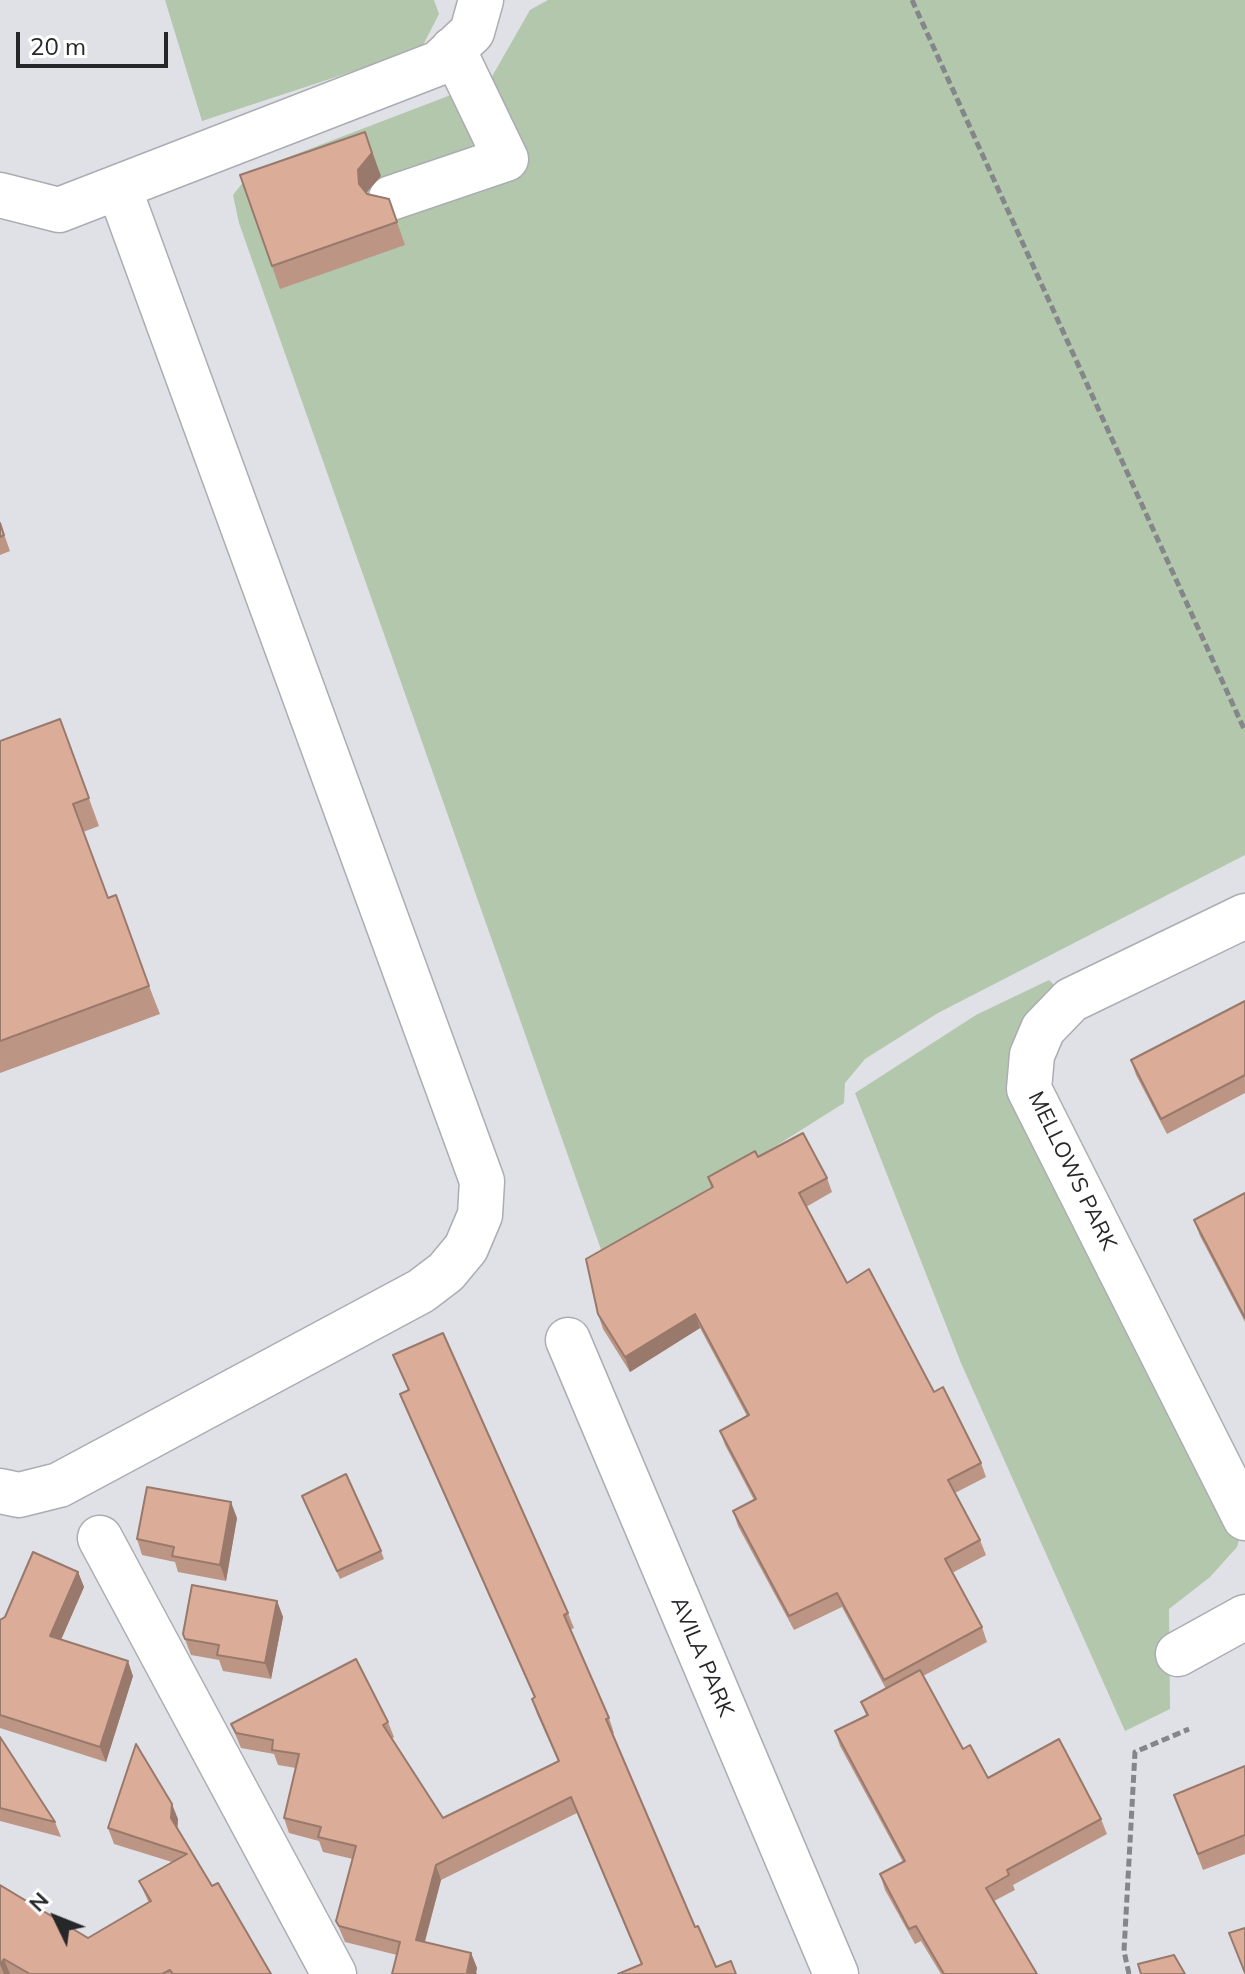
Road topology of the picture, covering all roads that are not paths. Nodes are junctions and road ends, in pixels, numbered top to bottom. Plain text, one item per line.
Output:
1 (481, 0) edge
2 (453, 49) junction
3 (119, 188) junction
4 (0, 195) edge
5 (391, 198) edge
6 (1245, 916) edge
7 (568, 1340) dead end
8 (0, 1491) edge
9 (1245, 1518) edge
10 (100, 1538) dead end
11 (1245, 1617) edge
12 (1178, 1654) dead end
13 (334, 1974) edge
14 (836, 1974) edge

1 - 2 street
2 - 3 street
2 - 5 street
3 - 4 street
3 - 8 street
6 - 9 street, MELLOWS PARK
7 - 14 street, AVILA PARK
10 - 13 street
11 - 12 street

